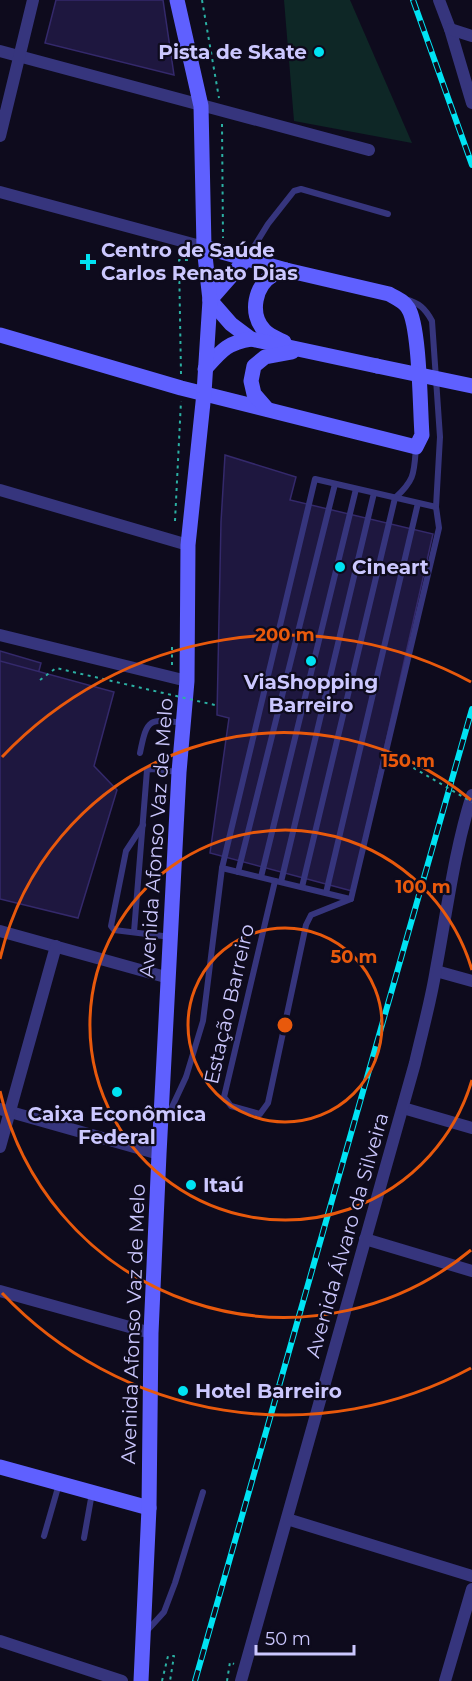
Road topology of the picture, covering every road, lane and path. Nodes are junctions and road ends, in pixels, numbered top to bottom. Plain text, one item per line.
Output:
1 (33, 0) edge
2 (177, 0) edge
3 (439, 0) edge
4 (450, 29) junction
5 (472, 36) edge
6 (0, 51) edge
7 (19, 56) junction
8 (472, 103) edge
9 (201, 106) junction
10 (0, 136) edge
11 (369, 150) dead end
12 (0, 192) edge
13 (387, 214) dead end
14 (204, 247) junction
15 (246, 259) junction
16 (286, 270) junction
17 (389, 294) junction
18 (210, 300) junction
19 (0, 335) edge
20 (251, 339) junction
21 (298, 350) junction
22 (205, 369) junction
23 (472, 386) edge
24 (204, 393) junction
25 (267, 409) junction
26 (416, 447) junction
27 (335, 484) junction
28 (356, 489) junction
29 (0, 490) edge
30 (374, 493) junction
31 (395, 498) junction
32 (418, 503) junction
33 (436, 507) junction
34 (188, 545) junction
35 (0, 635) edge
36 (40, 680) dead end
37 (188, 681) junction
38 (219, 706) dead end
39 (184, 723) junction
40 (381, 749) dead end
41 (140, 753) dead end
42 (179, 772) junction
43 (472, 795) edge
44 (472, 802) edge
45 (143, 824) junction
46 (467, 825) edge
47 (222, 868) junction
48 (238, 872) junction
49 (261, 877) junction
50 (278, 882) junction
51 (302, 887) junction
52 (326, 893) junction
53 (351, 899) junction
54 (0, 931) edge
55 (134, 932) junction
56 (171, 937) junction
57 (56, 946) junction
58 (436, 971) junction
59 (169, 978) junction
60 (472, 981) edge
61 (404, 1108) junction
62 (5, 1111) edge
63 (472, 1128) edge
64 (160, 1134) junction
65 (0, 1147) edge
66 (159, 1154) junction
67 (365, 1239) junction
68 (472, 1271) edge
69 (0, 1291) edge
70 (151, 1333) junction
71 (0, 1467) edge
72 (60, 1484) junction
73 (203, 1491) dead end
74 (92, 1492) junction
75 (149, 1508) junction
76 (287, 1519) junction
77 (44, 1536) dead end
78 (84, 1538) dead end
79 (472, 1576) edge
80 (472, 1589) edge
81 (143, 1636) junction
82 (0, 1641) edge
83 (122, 1681) edge
84 (141, 1681) edge
85 (162, 1681) edge
86 (170, 1681) edge
87 (241, 1681) edge
88 (445, 1681) edge

1 - 7 street
2 - 9 main road, Avenida Afonso Vaz de Melo
3 - 4 street
4 - 5 street
4 - 8 street
6 - 7 street
7 - 9 street
7 - 10 street
9 - 11 street
9 - 14 main road, Avenida Afonso Vaz de Melo
12 - 14 street
13 - 15 lane
14 - 15 main road
14 - 18 main road, Avenida Afonso Vaz de Melo
15 - 16 main road
15 - 18 main road
16 - 17 main road
16 - 21 main road
17 - 26 main road
17 - 33 lane
18 - 20 main road
18 - 22 main road, Avenida Afonso Vaz de Melo
19 - 24 main road
20 - 21 main road
20 - 22 main road
21 - 23 main road, bridge
21 - 25 main road
22 - 24 main road, Avenida Afonso Vaz de Melo
24 - 25 main road
24 - 34 main road, Avenida Afonso Vaz de Melo
25 - 26 main road
26 - 31 lane
27 - 28 lane, Estação Barreiro
27 - 47 lane, Estação Barreiro
27 - 48 lane
28 - 30 lane, Estação Barreiro
28 - 49 lane
29 - 34 street
30 - 31 lane, Estação Barreiro
30 - 50 lane, Estação Barreiro
31 - 32 lane, Estação Barreiro
31 - 51 lane
32 - 33 lane, Estação Barreiro
32 - 52 lane
33 - 53 lane
34 - 37 main road, Avenida Afonso Vaz de Melo
35 - 37 street
36 - 38 path, bridge
37 - 39 main road, Avenida Afonso Vaz de Melo
39 - 41 lane
39 - 42 main road, Avenida Afonso Vaz de Melo
40 - 44 path, bridge
42 - 45 lane
42 - 56 main road, Avenida Afonso Vaz de Melo
43 - 46 street, Avenida Álvaro da Silveira
45 - 55 lane
45 - 55 lane
46 - 58 street, Avenida Álvaro da Silveira
47 - 48 lane
47 - 64 lane, Estação Barreiro
48 - 49 lane
49 - 50 lane
50 - 51 lane
50 - 53 lane, Estação Barreiro
51 - 52 lane
52 - 53 lane
54 - 57 street
55 - 56 lane
56 - 59 main road, Avenida Afonso Vaz de Melo
57 - 59 street
57 - 62 street
58 - 60 street
58 - 61 street, Avenida Álvaro da Silveira
59 - 64 main road, Avenida Afonso Vaz de Melo
61 - 63 street
61 - 67 street, Avenida Álvaro da Silveira
62 - 65 street
62 - 66 street
64 - 66 main road, Avenida Afonso Vaz de Melo
66 - 70 main road, Avenida Afonso Vaz de Melo
67 - 68 street
67 - 76 street, Avenida Álvaro da Silveira
69 - 70 street
70 - 75 main road, Avenida Afonso Vaz de Melo
71 - 72 main road
72 - 74 main road
72 - 77 lane
73 - 81 lane
74 - 75 main road
74 - 78 lane
75 - 81 main road, Avenida Afonso Vaz de Melo
76 - 79 street
76 - 87 street, Avenida Álvaro da Silveira
80 - 88 street
81 - 84 main road, Avenida Afonso Vaz de Melo
82 - 83 street
85 - 86 path

